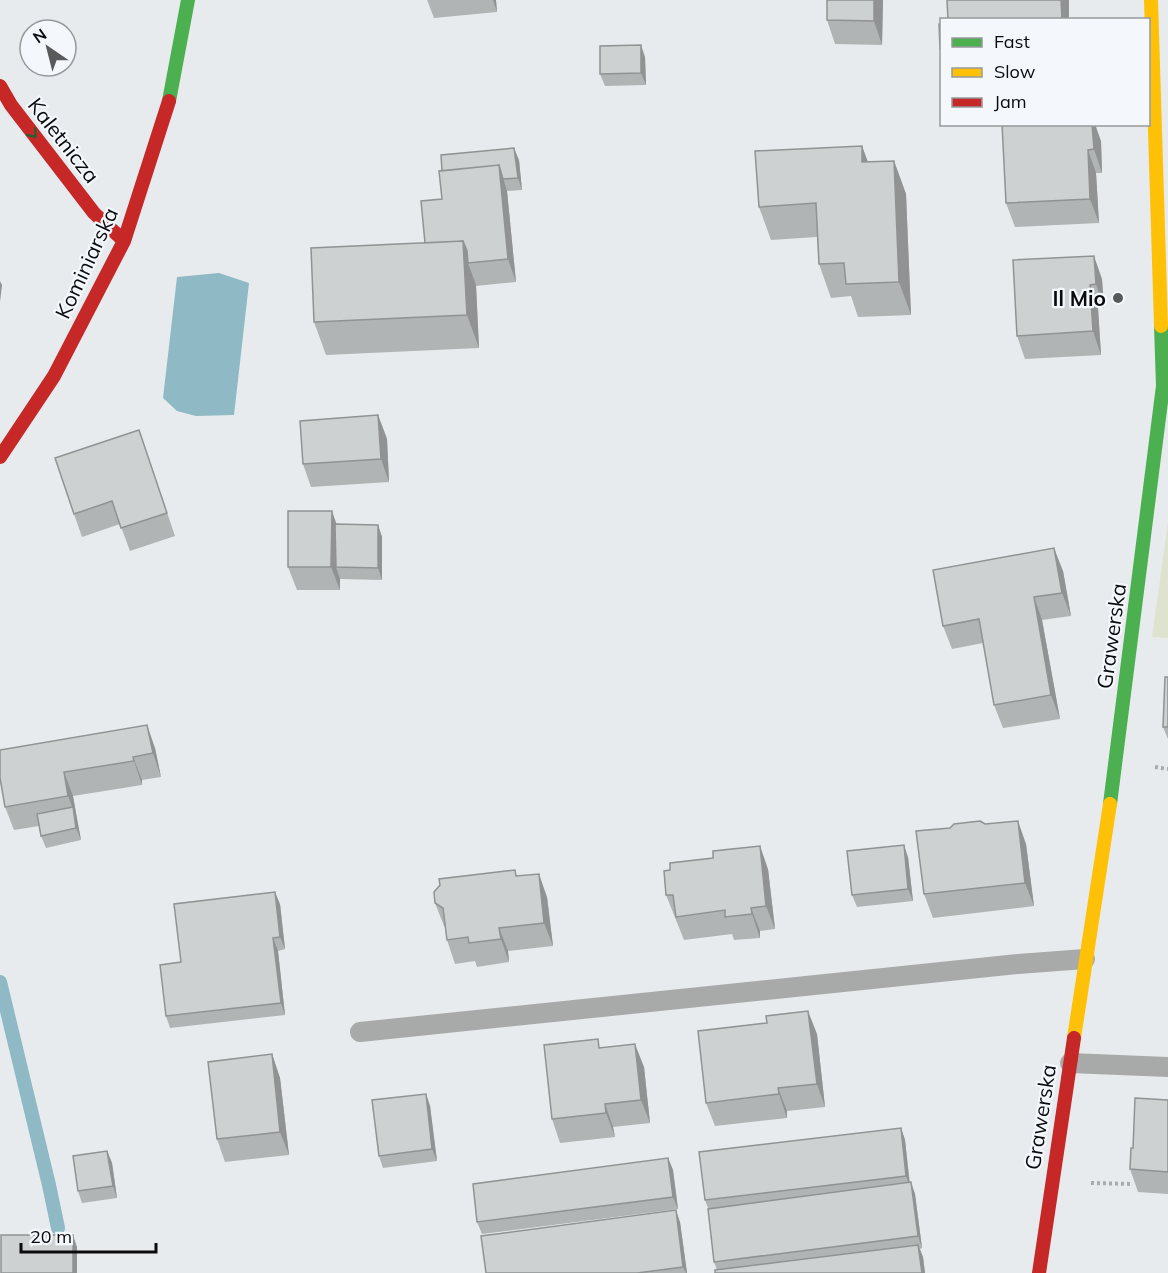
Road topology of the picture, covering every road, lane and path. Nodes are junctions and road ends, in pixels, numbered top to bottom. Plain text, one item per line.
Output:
1 (188, 0) edge
2 (1151, 0) edge
3 (0, 86) edge
4 (124, 241) junction
5 (0, 457) edge
6 (1085, 959) junction
7 (360, 1032) dead end
8 (1070, 1063) junction
9 (1168, 1067) edge
10 (1081, 1183) dead end
11 (1132, 1184) edge
12 (1039, 1273) edge

1 - 4 street, Kominiarska
2 - 6 street, Grawerska
3 -> 4 street, Kaletnicza
4 - 5 street, Kominiarska
6 - 7 lane
6 - 8 street, Grawerska
8 - 9 lane
8 - 12 street, Grawerska
10 - 11 path

